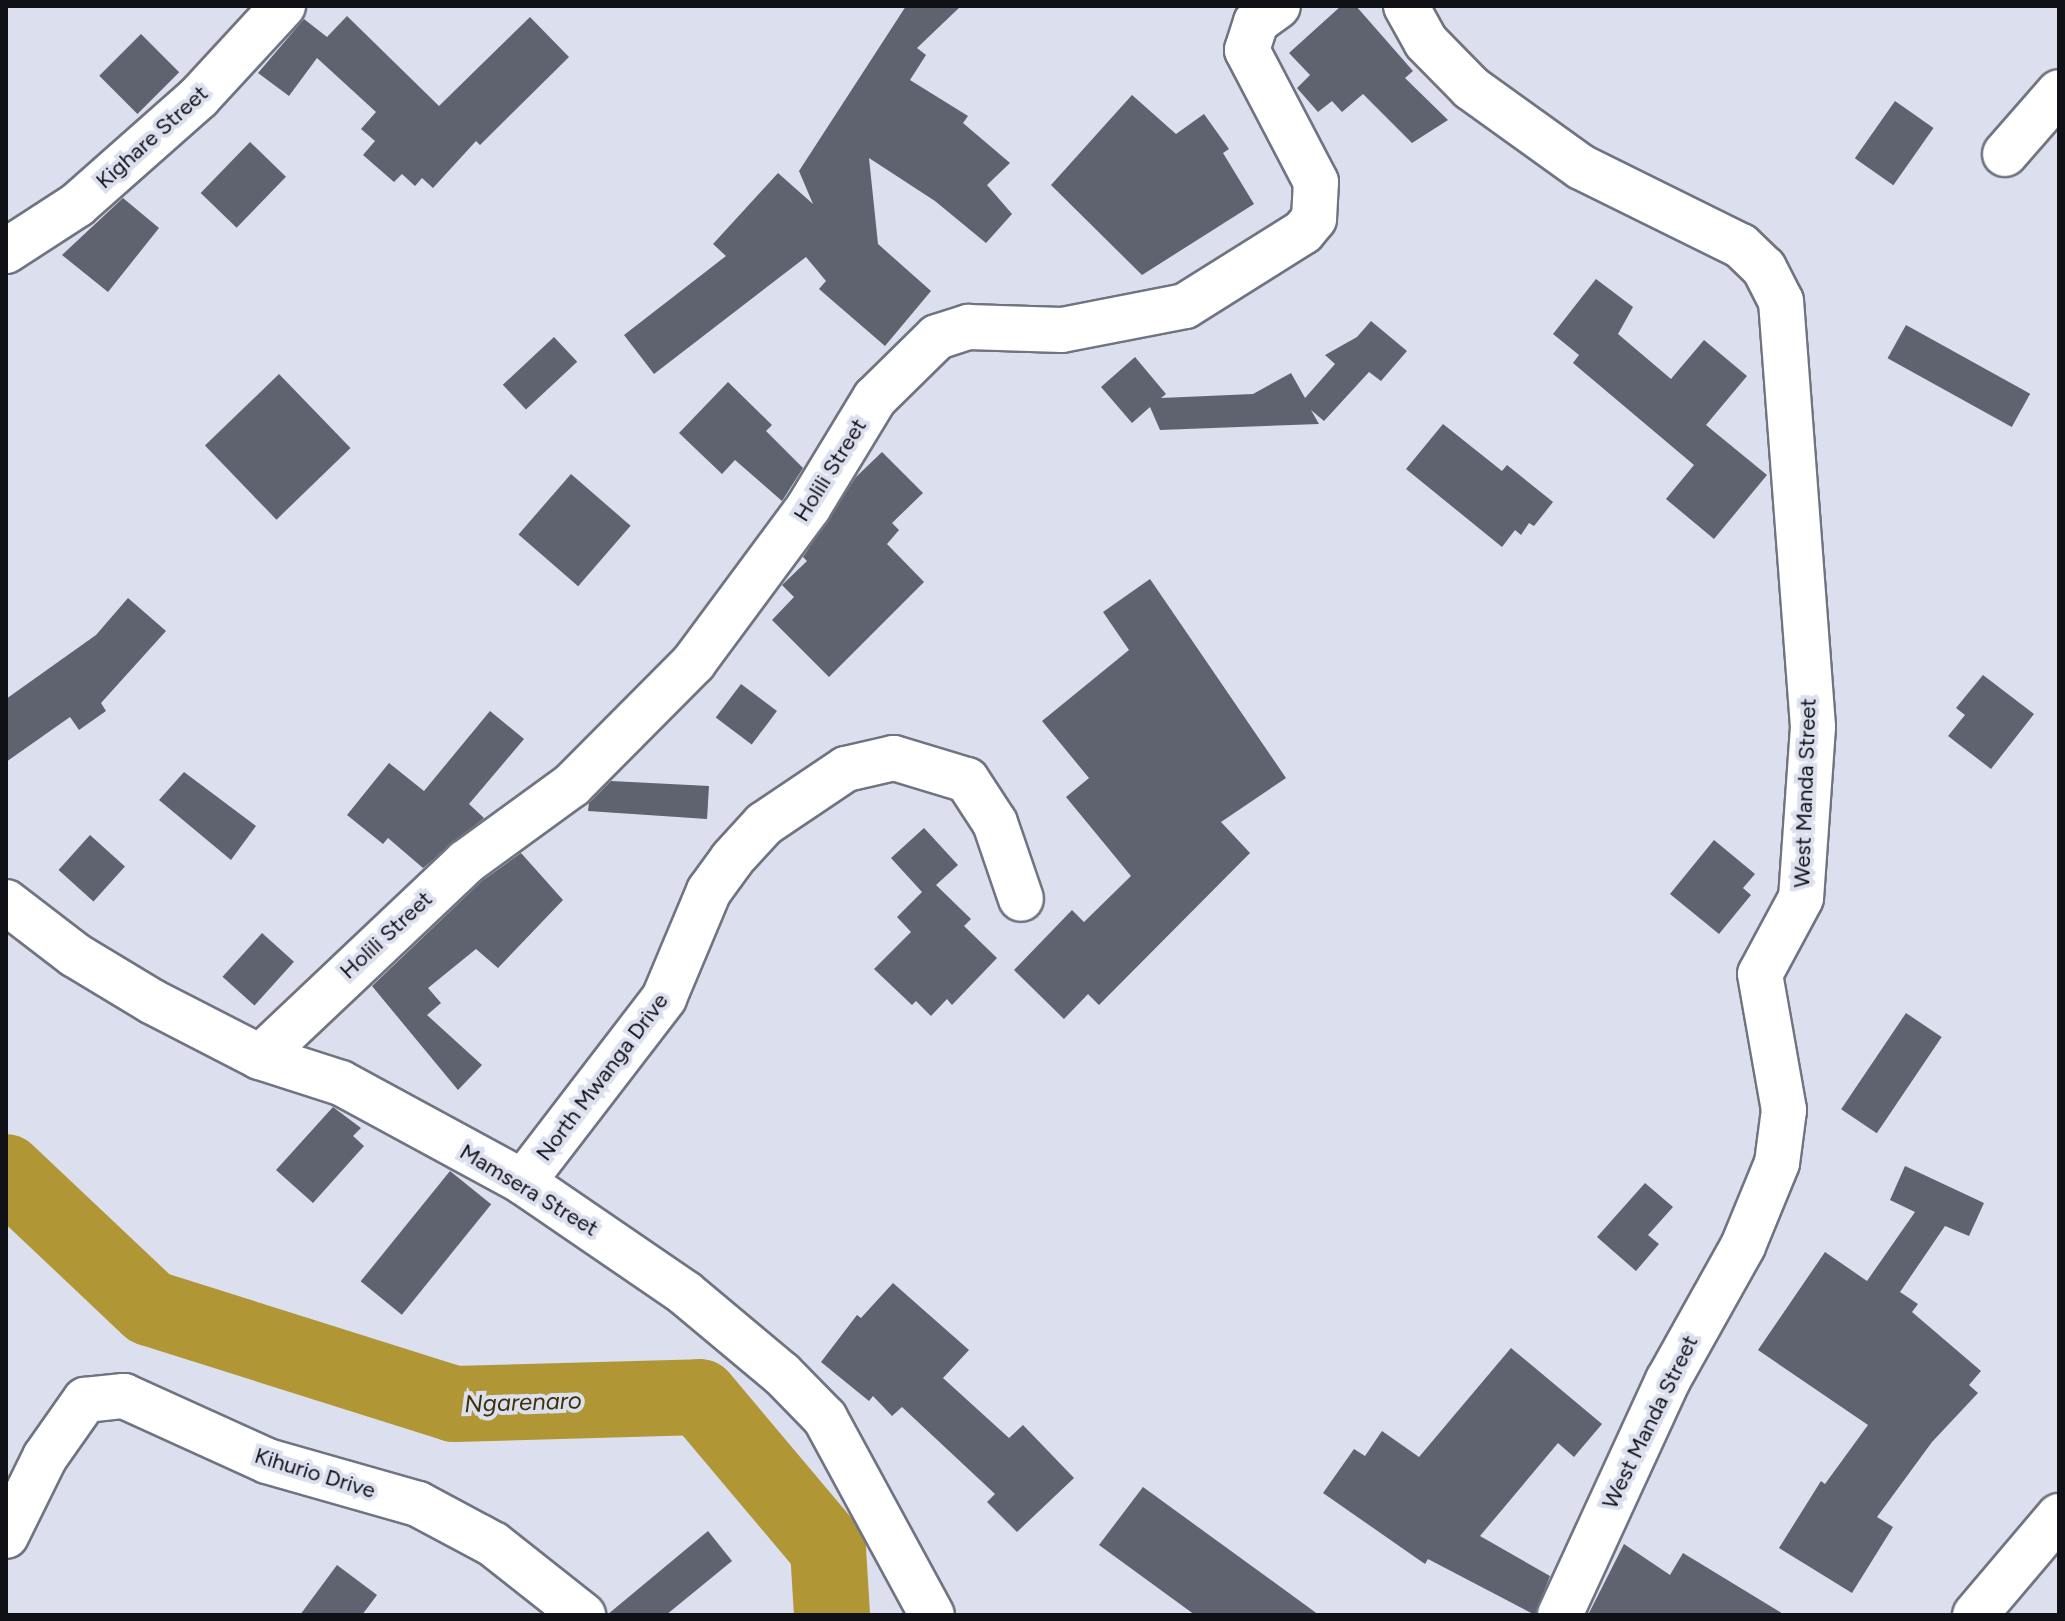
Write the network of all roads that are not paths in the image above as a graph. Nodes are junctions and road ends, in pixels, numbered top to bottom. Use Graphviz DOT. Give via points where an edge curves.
graph roads {
  1 [pos="283,6"];
  2 [pos="1278,6"];
  3 [pos="1406,6"];
  4 [pos="2059,92"];
  5 [pos="2005,154"];
  6 [pos="6,251"];
  7 [pos="1021,899"];
  8 [pos="6,902"];
  9 [pos="260,1057"];
  10 [pos="523,1182"];
  11 [pos="2059,1516"];
  12 [pos="6,1536"];
  13 [pos="583,1615"];
  14 [pos="932,1615"];
  15 [pos="1560,1615"];
  16 [pos="1975,1615"];
  1 -- 6 [label="street, Kighare Street" via="199,97 77,205"];
  2 -- 9 [label="street, Holili Street" via="1256,22 1247,50 1316,182 1314,219 1303,232 1185,306 1062,330 968,327 937,337 875,398 808,508 694,662 572,785 466,862"];
  3 -- 15 [label="street, West Manda Street" via="1426,42 1471,88 1581,167 1741,246 1764,268 1781,301 1813,727 1801,898 1760,974 1784,1110 1777,1163 1743,1246 1668,1380"];
  4 -- 5 [label="street"];
  7 -- 10 [label="street, North Mwanga Drive" via="995,823 967,780 894,758 846,769 764,824 732,859 709,891 664,998"];
  8 -- 9 [label="street, Mamsera Street" via="75,955"];
  9 -- 10 [label="street, Mamsera Street" via="341,1083"];
  10 -- 14 [label="street, Mamsera Street" via="685,1293 782,1374 825,1418"];
  11 -- 16 [label="street"];
  12 -- 13 [label="street, Kihurio Drive" via="45,1457 85,1400 124,1396 267,1461 418,1504 493,1544"];
}
